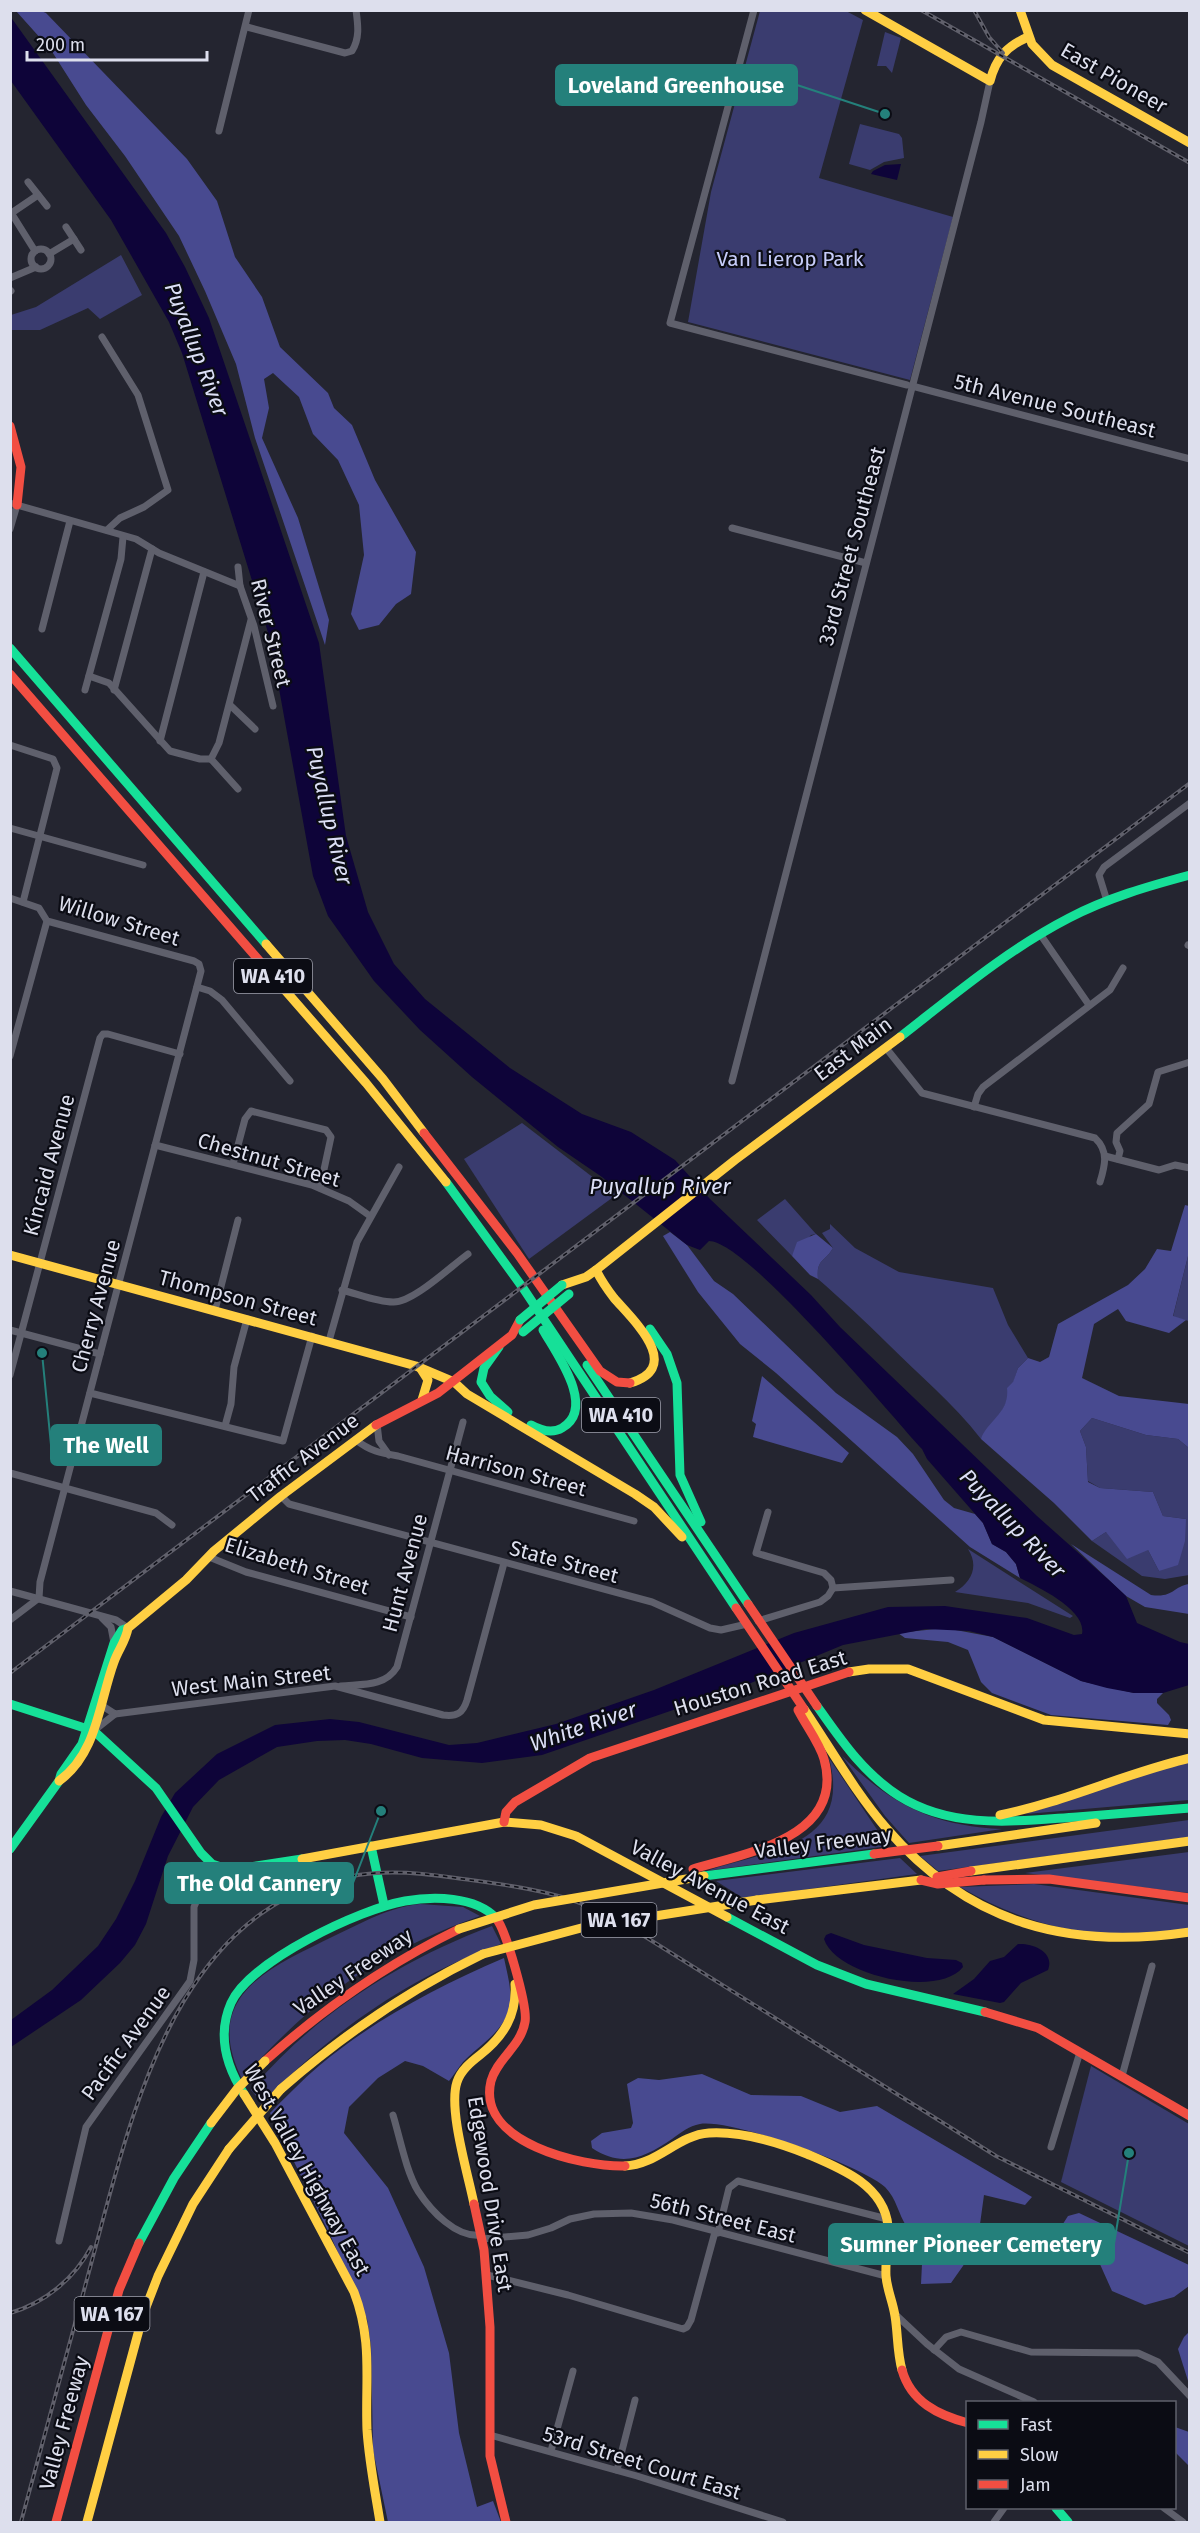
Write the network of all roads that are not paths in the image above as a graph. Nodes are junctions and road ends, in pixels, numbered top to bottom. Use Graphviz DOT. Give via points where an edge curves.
graph roads {
  1 [pos="249,10"];
  2 [pos="356,10"];
  3 [pos="754,10"];
  4 [pos="865,10"];
  5 [pos="1020,10"];
  6 [pos="247,27"];
  7 [pos="1028,37"];
  8 [pos="994,66"];
  9 [pos="973,71"];
  10 [pos="990,81"];
  11 [pos="219,130"];
  12 [pos="1190,143"];
  13 [pos="28,182"];
  14 [pos="38,195"];
  15 [pos="47,206"];
  16 [pos="11,213"];
  17 [pos="66,227"];
  18 [pos="74,239"];
  19 [pos="81,250"];
  20 [pos="35,251"];
  21 [pos="49,254"];
  22 [pos="36,267"];
  23 [pos="10,278"];
  24 [pos="102,337"];
  25 [pos="910,385"];
  26 [pos="10,426"];
  27 [pos="1190,459"];
  28 [pos="14,504"];
  29 [pos="70,521"];
  30 [pos="732,528"];
  31 [pos="10,530"];
  32 [pos="108,530"];
  33 [pos="123,537"];
  34 [pos="152,549"];
  35 [pos="866,563"];
  36 [pos="238,567"];
  37 [pos="204,572"];
  38 [pos="240,586"];
  39 [pos="251,620"];
  40 [pos="42,628"];
  41 [pos="10,648"];
  42 [pos="10,674"];
  43 [pos="89,676"];
  44 [pos="85,690"];
  45 [pos="114,690"];
  46 [pos="230,705"];
  47 [pos="273,706"];
  48 [pos="255,729"];
  49 [pos="160,741"];
  50 [pos="10,745"];
  51 [pos="212,759"];
  52 [pos="238,789"];
  53 [pos="1190,803"];
  54 [pos="10,828"];
  55 [pos="40,836"];
  56 [pos="143,865"];
  57 [pos="1190,875"];
  58 [pos="1190,882"];
  59 [pos="1149,886"];
  60 [pos="10,898"];
  61 [pos="1107,901"];
  62 [pos="22,902"];
  63 [pos="47,921"];
  64 [pos="1040,934"];
  65 [pos="1123,968"];
  66 [pos="197,987"];
  67 [pos="1089,1005"];
  68 [pos="886,1048"];
  69 [pos="180,1054"];
  70 [pos="10,1056"];
  71 [pos="1190,1062"];
  72 [pos="732,1080"];
  73 [pos="290,1081"];
  74 [pos="974,1107"];
  75 [pos="155,1145"];
  76 [pos="1105,1156"];
  77 [pos="1118,1159"];
  78 [pos="233,1164"];
  79 [pos="399,1167"];
  80 [pos="1190,1168"];
  81 [pos="1100,1182"];
  82 [pos="320,1188"];
  83 [pos="370,1216"];
  84 [pos="238,1220"];
  85 [pos="505,1238"];
  86 [pos="468,1254"];
  87 [pos="10,1255"];
  88 [pos="40,1263"];
  89 [pos="596,1270"];
  90 [pos="586,1277"];
  91 [pos="119,1284"];
  92 [pos="523,1288"];
  93 [pos="342,1290"];
  94 [pos="215,1310"];
  95 [pos="247,1319"];
  96 [pos="10,1330"];
  97 [pos="22,1333"];
  98 [pos="512,1335"];
  99 [pos="312,1336"];
  100 [pos="329,1341"];
  101 [pos="499,1347"];
  102 [pos="100,1354"];
  103 [pos="416,1366"];
  104 [pos="10,1375"];
  105 [pos="454,1382"];
  106 [pos="90,1393"];
  107 [pos="422,1401"];
  108 [pos="509,1413"];
  109 [pos="463,1422"];
  110 [pos="377,1424"];
  111 [pos="225,1426"];
  112 [pos="356,1440"];
  113 [pos="389,1455"];
  114 [pos="450,1471"];
  115 [pos="10,1473"];
  116 [pos="65,1488"];
  117 [pos="281,1496"];
  118 [pos="768,1512"];
  119 [pos="634,1521"];
  120 [pos="172,1525"];
  121 [pos="430,1543"];
  122 [pos="208,1557"];
  123 [pos="504,1563"];
  124 [pos="951,1580"];
  125 [pos="720,1586"];
  126 [pos="833,1588"];
  127 [pos="10,1591"];
  128 [pos="739,1591"];
  129 [pos="39,1598"];
  130 [pos="100,1616"];
  131 [pos="411,1617"];
  132 [pos="10,1620"];
  133 [pos="128,1628"];
  134 [pos="114,1643"];
  135 [pos="335,1686"];
  136 [pos="101,1705"];
  137 [pos="10,1706"];
  138 [pos="801,1709"];
  139 [pos="115,1714"];
  140 [pos="94,1719"];
  141 [pos="91,1729"];
  142 [pos="1190,1734"];
  143 [pos="1190,1758"];
  144 [pos="871,1773"];
  145 [pos="1190,1809"];
  146 [pos="504,1822"];
  147 [pos="1190,1841"];
  148 [pos="371,1846"];
  149 [pos="10,1849"];
  150 [pos="212,1864"];
  151 [pos="921,1880"];
  152 [pos="1190,1898"];
  153 [pos="384,1905"];
  154 [pos="534,1905"];
  155 [pos="1190,1932"];
  156 [pos="512,1963"];
  157 [pos="1152,1966"];
  158 [pos="1080,2052"];
  159 [pos="1122,2076"];
  160 [pos="393,2115"];
  161 [pos="1190,2116"];
  162 [pos="1051,2147"];
  163 [pos="887,2219"];
  164 [pos="717,2233"];
  165 [pos="482,2237"];
  166 [pos="59,2241"];
  167 [pos="487,2275"];
  168 [pos="886,2276"];
  169 [pos="895,2314"];
  170 [pos="934,2350"];
  171 [pos="573,2371"];
  172 [pos="1190,2396"];
  173 [pos="635,2400"];
  174 [pos="1030,2401"];
  175 [pos="966,2422"];
  176 [pos="490,2435"];
  177 [pos="551,2451"];
  178 [pos="616,2470"];
  179 [pos="1003,2509"];
  180 [pos="1057,2509"];
  181 [pos="1165,2509"];
  182 [pos="56,2523"];
  183 [pos="87,2523"];
  184 [pos="380,2523"];
  185 [pos="506,2523"];
  186 [pos="783,2523"];
  187 [pos="994,2523"];
  188 [pos="1068,2523"];
  189 [pos="1183,2523"];
  1 -- 6 [label="street"];
  2 -- 6 [label="street" via="358,33 349,52"];
  3 -- 25 [label="street, 5th Avenue Southeast" via="670,323"];
  4 -- 9 [label="main road"];
  5 -- 7 [label="main road"];
  6 -- 11 [label="street"];
  7 -- 8 [label="main road, 33rd Street Southeast" via="1004,49"];
  7 -- 12 [label="main road, East Pioneer" via="1058,69"];
  8 -- 9 [label="main road"];
  8 -- 10 [label="main road, 33rd Street Southeast"];
  9 -- 10 [label="main road"];
  10 -- 25 [label="street, 33rd Street Southeast"];
  13 -- 14 [label="street"];
  14 -- 15 [label="street"];
  14 -- 16 [label="street"];
  16 -- 20 [label="street"];
  17 -- 18 [label="street"];
  18 -- 19 [label="street"];
  18 -- 21 [label="street"];
  20 -- 21 [label="street"];
  20 -- 22 [label="street" via="31,260"];
  21 -- 22 [label="street" via="47,266"];
  22 -- 23 [label="street"];
  24 -- 32 [label="street" via="138,395 168,490 120,518"];
  25 -- 27 [label="street, 5th Avenue Southeast"];
  25 -- 35 [label="street, 33rd Street Southeast"];
  26 -- 28 [label="main road" via="21,467"];
  28 -- 29 [label="street"];
  28 -- 31 [label="street"];
  29 -- 32 [label="street"];
  29 -- 40 [label="street"];
  30 -- 35 [label="street"];
  32 -- 33 [label="street"];
  33 -- 34 [label="street" via="136,539"];
  33 -- 43 [label="street" via="121,559"];
  34 -- 37 [label="street"];
  34 -- 45 [label="street"];
  35 -- 72 [label="street, 33rd Street Southeast"];
  36 -- 38 [label="street, River Street"];
  37 -- 38 [label="street"];
  37 -- 49 [label="street"];
  38 -- 39 [label="street, River Street"];
  39 -- 46 [label="street"];
  39 -- 47 [label="street, River Street"];
  41 -- 85 [label="main road, WA 410" via="376,1070"];
  42 -- 92 [label="main road, WA 410" via="373,1091 455,1192"];
  43 -- 44 [label="street"];
  43 -- 45 [label="street" via="104,680"];
  45 -- 49 [label="street"];
  46 -- 48 [label="street"];
  46 -- 51 [label="street"];
  49 -- 51 [label="street" via="173,752"];
  50 -- 55 [label="street" via="56,763"];
  51 -- 52 [label="street"];
  53 -- 61 [label="street" via="1104,867 1099,875"];
  54 -- 55 [label="street"];
  55 -- 56 [label="street"];
  55 -- 62 [label="street"];
  57 -- 59 [label="main road, East Main"];
  58 -- 59 [label="main road, East Main"];
  59 -- 61 [label="main road, East Main"];
  60 -- 62 [label="street, Willow Street"];
  61 -- 64 [label="main road, East Main"];
  62 -- 63 [label="street, Willow Street" via="39,908"];
  63 -- 66 [label="street, Willow Street" via="195,961 201,971"];
  63 -- 70 [label="street"];
  64 -- 67 [label="street"];
  64 -- 68 [label="main road, East Main"];
  65 -- 67 [label="street" via="1113,987"];
  66 -- 69 [label="street, Cherry Avenue"];
  66 -- 73 [label="street" via="222,1000"];
  67 -- 74 [label="street" via="983,1087"];
  68 -- 74 [label="street" via="920,1092"];
  68 -- 89 [label="main road, East Main"];
  69 -- 75 [label="street, Cherry Avenue"];
  69 -- 88 [label="street, Kincaid Avenue" via="103,1034"];
  71 -- 77 [label="street" via="1158,1072 1149,1104 1117,1132"];
  74 -- 76 [label="street" via="1089,1136 1100,1143"];
  75 -- 78 [label="street, Chestnut Street"];
  75 -- 91 [label="street, Cherry Avenue"];
  76 -- 77 [label="street"];
  76 -- 81 [label="street"];
  77 -- 80 [label="street" via="1159,1170 1175,1165"];
  78 -- 82 [label="street, Chestnut Street"];
  78 -- 82 [label="street" via="244,1119 251,1112 326,1130 332,1137"];
  79 -- 83 [label="street"];
  82 -- 83 [label="street, Chestnut Street"];
  83 -- 93 [label="street"];
  84 -- 94 [label="street"];
  85 -- 89 [label="main road" via="600,1371 619,1383 636,1381 646,1376 651,1367 653,1349 602,1284"];
  85 -- 128 [label="main road, WA 410"];
  86 -- 93 [label="street" via="402,1300 391,1302"];
  87 -- 88 [label="main road, Thompson Street"];
  88 -- 91 [label="main road, Thompson Street"];
  88 -- 97 [label="street, Kincaid Avenue"];
  89 -- 90 [label="main road, Traffic Avenue"];
  89 -- 128 [label="main road" via="608,1279 667,1354 677,1383 680,1475"];
  90 -- 98 [label="main road, Traffic Avenue, bridge" via="523,1332"];
  90 -- 98 [label="main road, Traffic Avenue, bridge" via="562,1285 520,1320"];
  91 -- 94 [label="main road, Thompson Street"];
  91 -- 102 [label="street, Cherry Avenue"];
  92 -- 108 [label="main road" via="571,1382 577,1405 567,1425 552,1431 536,1429"];
  92 -- 125 [label="main road, WA 410"];
  93 -- 100 [label="street"];
  94 -- 95 [label="main road, Thompson Street"];
  95 -- 99 [label="main road, Thompson Street"];
  95 -- 111 [label="street" via="234,1367"];
  96 -- 97 [label="street"];
  97 -- 102 [label="street"];
  97 -- 104 [label="street, Kincaid Avenue"];
  98 -- 101 [label="main road, Traffic Avenue"];
  99 -- 100 [label="main road, Thompson Street"];
  99 -- 111 [label="street" via="283,1441"];
  100 -- 103 [label="main road, Thompson Street"];
  101 -- 105 [label="main road, Traffic Avenue"];
  101 -- 108 [label="main road" via="480,1380 486,1393"];
  102 -- 106 [label="street, Cherry Avenue"];
  103 -- 105 [label="main road, Thompson Street"];
  103 -- 107 [label="main road" via="430,1380"];
  105 -- 107 [label="main road, Traffic Avenue"];
  105 -- 108 [label="main road"];
  105 -- 125 [label="main road" via="467,1394 654,1507"];
  106 -- 111 [label="street"];
  106 -- 116 [label="street, Cherry Avenue"];
  107 -- 110 [label="main road, Traffic Avenue"];
  109 -- 114 [label="street, Hunt Avenue"];
  110 -- 112 [label="main road, Traffic Avenue"];
  110 -- 113 [label="street" via="379,1442"];
  112 -- 113 [label="street, Harrison Street" via="371,1451"];
  112 -- 117 [label="main road, Traffic Avenue"];
  113 -- 114 [label="street, Harrison Street"];
  114 -- 119 [label="street, Harrison Street"];
  114 -- 121 [label="street, Hunt Avenue"];
  115 -- 116 [label="street"];
  116 -- 120 [label="street" via="156,1513"];
  116 -- 129 [label="street, Cherry Avenue"];
  117 -- 121 [label="street, State Street" via="289,1504"];
  117 -- 122 [label="main road, Traffic Avenue"];
  118 -- 126 [label="street" via="756,1554 818,1570 830,1578"];
  121 -- 123 [label="street, State Street"];
  121 -- 131 [label="street, Hunt Avenue"];
  122 -- 131 [label="street, Elizabeth Street" via="246,1572"];
  122 -- 133 [label="main road, Traffic Avenue"];
  123 -- 126 [label="street, State Street" via="652,1602 721,1630 820,1602"];
  123 -- 135 [label="street, West Main Street" via="469,1696 460,1713 443,1715"];
  124 -- 126 [label="street"];
  125 -- 138 [label="main road, WA 410, bridge"];
  127 -- 129 [label="street"];
  128 -- 144 [label="main road, WA 410, bridge" via="850,1752"];
  129 -- 130 [label="street"];
  129 -- 132 [label="street"];
  130 -- 133 [label="street"];
  130 -- 134 [label="street" via="111,1627"];
  131 -- 135 [label="street, Hunt Avenue" via="397,1667 390,1677 370,1684"];
  133 -- 134 [label="main road, Traffic Avenue" via="122,1630"];
  133 -- 136 [label="main road, Traffic Avenue"];
  134 -- 140 [label="main road, Traffic Avenue"];
  135 -- 139 [label="street, West Main Street"];
  136 -- 139 [label="street"];
  136 -- 140 [label="main road, Traffic Avenue"];
  137 -- 141 [label="main road"];
  138 -- 154 [label="main road, bridge" via="827,1773 826,1795 815,1819 802,1831 693,1869 603,1885"];
  138 -- 155 [label="main road" via="887,1830 930,1874 973,1902 1018,1922 1080,1937 1140,1940"];
  139 -- 141 [label="street"];
  140 -- 141 [label="main road"];
  141 -- 149 [label="main road"];
  141 -- 150 [label="main road" via="156,1788"];
  142 -- 146 [label="main road, Houston Road East" via="1044,1720 929,1675 908,1669 868,1669 835,1676 590,1758 515,1802 506,1812"];
  143 -- 144 [label="main road" via="1025,1810 987,1815 928,1804"];
  144 -- 145 [label="main road" via="910,1803 966,1820 1004,1822"];
  145 -- 154 [label="main road, Valley Freeway / WA 167, bridge" via="704,1876"];
  146 -- 148 [label="main road, Valley Avenue East"];
  146 -- 158 [label="main road, Valley Avenue East" via="536,1822 576,1836 846,1977 1023,2023"];
  147 -- 151 [label="main road, WA 167, bridge"];
  148 -- 150 [label="main road, Valley Avenue East" via="238,1870"];
  148 -- 153 [label="main road"];
  150 -- 166 [label="street, Pacific Avenue" via="194,1907 190,1981 86,2127"];
  151 -- 152 [label="main road, bridge" via="938,1884 1050,1879"];
  151 -- 183 [label="main road, WA 167, bridge" via="757,1900 545,1935 483,1954 428,1980 356,2025 281,2089 229,2150 175,2237 143,2315"];
  153 -- 156 [label="main road, West Valley Highway East" via="403,1900 446,1899 481,1907 497,1918"];
  153 -- 184 [label="main road, West Valley Highway East" via="290,1949 252,1974 241,1984 229,2006 224,2032 229,2069 274,2142 360,2305 370,2361 369,2456"];
  154 -- 182 [label="main road, Valley Freeway / WA 167, bridge" via="459,1929 389,1964 300,2029 237,2089 174,2178 145,2230 119,2290"];
  156 -- 163 [label="main road" via="523,1997 525,2021 517,2043 495,2069 490,2096 500,2120 516,2137 616,2168 644,2163 696,2135 746,2135 800,2151 863,2183 877,2197"];
  156 -- 165 [label="main road, Edgewood Drive East" via="516,1996 513,2017 493,2044 461,2073 454,2099"];
  157 -- 159 [label="street"];
  158 -- 159 [label="main road, Valley Avenue East"];
  158 -- 162 [label="street"];
  159 -- 161 [label="main road, Valley Avenue East"];
  160 -- 165 [label="street, 56th Street East" via="419,2192 452,2226"];
  163 -- 164 [label="street" via="741,2181 734,2183 727,2194"];
  163 -- 168 [label="main road"];
  164 -- 165 [label="street, 56th Street East" via="657,2217 619,2213 570,2219 528,2235"];
  164 -- 167 [label="street" via="695,2309 685,2328"];
  164 -- 168 [label="street, 56th Street East"];
  165 -- 167 [label="main road, Edgewood Drive East"];
  167 -- 176 [label="main road, Edgewood Drive East"];
  168 -- 169 [label="main road"];
  169 -- 170 [label="street"];
  169 -- 175 [label="main road" via="899,2361 913,2393 934,2413"];
  170 -- 172 [label="street" via="946,2337 961,2332 1031,2352 1138,2353 1158,2362"];
  170 -- 174 [label="street" via="959,2369"];
  171 -- 177 [label="street"];
  173 -- 178 [label="street"];
  176 -- 177 [label="street, 53rd Street Court East"];
  176 -- 185 [label="main road, Edgewood Drive East" via="494,2475"];
  177 -- 178 [label="street, 53rd Street Court East"];
  178 -- 186 [label="street, 53rd Street Court East"];
  179 -- 187 [label="street"];
  180 -- 188 [label="main road"];
  181 -- 189 [label="street"];
}
